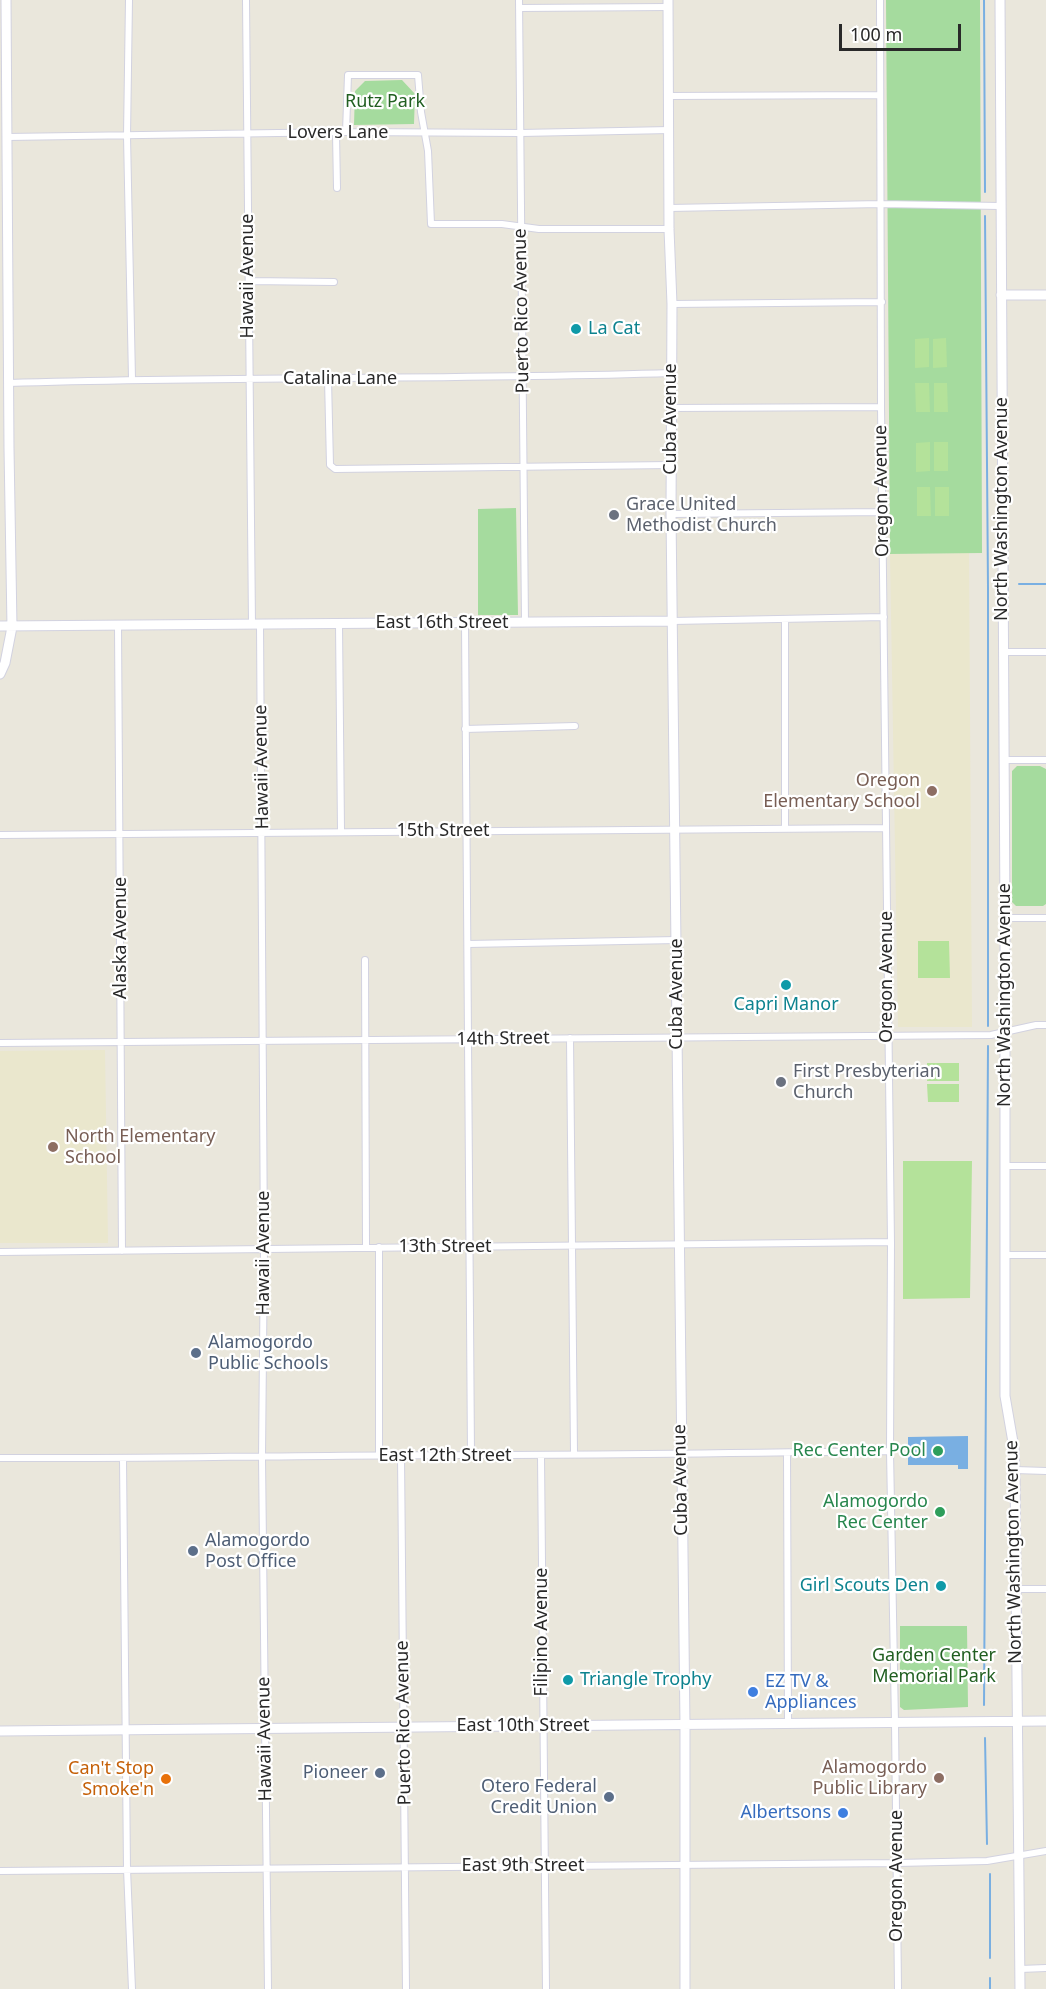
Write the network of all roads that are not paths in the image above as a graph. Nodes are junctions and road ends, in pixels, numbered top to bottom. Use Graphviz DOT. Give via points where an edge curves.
graph roads {
  1 [pos="129,0"];
  2 [pos="246,0"];
  3 [pos="519,0"];
  4 [pos="880,0"];
  5 [pos="1000,0"];
  6 [pos="668,4"];
  7 [pos="4,7"];
  8 [pos="519,8"];
  9 [pos="880,95"];
  10 [pos="669,96"];
  11 [pos="670,130"];
  12 [pos="346,132"];
  13 [pos="336,133"];
  14 [pos="425,133"];
  15 [pos="521,133"];
  16 [pos="247,134"];
  17 [pos="127,136"];
  18 [pos="7,137"];
  19 [pos="337,188"];
  20 [pos="882,204"];
  21 [pos="1000,206"];
  22 [pos="669,208"];
  23 [pos="520,226"];
  24 [pos="669,229"];
  25 [pos="249,281"];
  26 [pos="334,282"];
  27 [pos="1001,295"];
  28 [pos="1046,295"];
  29 [pos="882,302"];
  30 [pos="672,304"];
  31 [pos="4,313"];
  32 [pos="671,374"];
  33 [pos="249,378"];
  34 [pos="522,378"];
  35 [pos="132,379"];
  36 [pos="328,379"];
  37 [pos="9,383"];
  38 [pos="881,406"];
  39 [pos="671,408"];
  40 [pos="4,448"];
  41 [pos="671,465"];
  42 [pos="525,467"];
  43 [pos="883,512"];
  44 [pos="671,514"];
  45 [pos="884,617"];
  46 [pos="785,620"];
  47 [pos="672,621"];
  48 [pos="525,622"];
  49 [pos="465,623"];
  50 [pos="256,624"];
  51 [pos="339,624"];
  52 [pos="118,625"];
  53 [pos="0,627"];
  54 [pos="12,627"];
  55 [pos="1003,652"];
  56 [pos="1046,652"];
  57 [pos="0,674"];
  58 [pos="575,726"];
  59 [pos="465,729"];
  60 [pos="1004,760"];
  61 [pos="1046,760"];
  62 [pos="785,828"];
  63 [pos="886,828"];
  64 [pos="676,830"];
  65 [pos="341,831"];
  66 [pos="466,832"];
  67 [pos="263,833"];
  68 [pos="120,834"];
  69 [pos="0,835"];
  70 [pos="1005,918"];
  71 [pos="1046,918"];
  72 [pos="677,940"];
  73 [pos="468,944"];
  74 [pos="366,960"];
  75 [pos="1046,1025"];
  76 [pos="1005,1032"];
  77 [pos="888,1036"];
  78 [pos="570,1038"];
  79 [pos="677,1038"];
  80 [pos="468,1039"];
  81 [pos="264,1040"];
  82 [pos="364,1040"];
  83 [pos="122,1042"];
  84 [pos="0,1043"];
  85 [pos="1004,1166"];
  86 [pos="1046,1166"];
  87 [pos="891,1242"];
  88 [pos="680,1245"];
  89 [pos="572,1246"];
  90 [pos="379,1247"];
  91 [pos="264,1248"];
  92 [pos="366,1248"];
  93 [pos="470,1248"];
  94 [pos="122,1251"];
  95 [pos="0,1252"];
  96 [pos="1005,1255"];
  97 [pos="1046,1255"];
  98 [pos="890,1451"];
  99 [pos="680,1453"];
  100 [pos="787,1453"];
  101 [pos="574,1454"];
  102 [pos="471,1455"];
  103 [pos="380,1456"];
  104 [pos="401,1456"];
  105 [pos="541,1456"];
  106 [pos="262,1457"];
  107 [pos="0,1458"];
  108 [pos="123,1459"];
  109 [pos="1015,1470"];
  110 [pos="1046,1471"];
  111 [pos="1016,1589"];
  112 [pos="1046,1589"];
  113 [pos="1046,1721"];
  114 [pos="1018,1722"];
  115 [pos="895,1723"];
  116 [pos="788,1724"];
  117 [pos="685,1725"];
  118 [pos="543,1726"];
  119 [pos="404,1727"];
  120 [pos="265,1729"];
  121 [pos="126,1730"];
  122 [pos="0,1731"];
  123 [pos="1046,1851"];
  124 [pos="1018,1857"];
  125 [pos="897,1863"];
  126 [pos="684,1865"];
  127 [pos="544,1866"];
  128 [pos="405,1867"];
  129 [pos="127,1869"];
  130 [pos="268,1869"];
  131 [pos="0,1870"];
  132 [pos="1046,1968"];
  133 [pos="1020,1969"];
  134 [pos="132,1989"];
  135 [pos="268,1989"];
  136 [pos="406,1989"];
  137 [pos="546,1989"];
  138 [pos="685,1989"];
  139 [pos="898,1989"];
  140 [pos="1020,1989"];
  1 -- 17 [label="street"];
  2 -- 16 [label="street, Hawaii Avenue"];
  3 -- 8 [label="street, Puerto Rico Avenue"];
  4 -- 9 [label="street, Oregon Avenue"];
  5 -- 21 [label="main road, North Washington Avenue"];
  6 -- 8 [label="street"];
  6 -- 10 [label="main road, Cuba Avenue"];
  7 -- 18 [label="main road"];
  8 -- 15 [label="street, Puerto Rico Avenue"];
  9 -- 10 [label="street"];
  9 -- 20 [label="street, Oregon Avenue"];
  10 -- 11 [label="main road, Cuba Avenue"];
  11 -- 15 [label="street, Lovers Lane"];
  11 -- 22 [label="main road, Cuba Avenue"];
  12 -- 13 [label="street, Lovers Lane"];
  12 -- 14 [label="street, Lovers Lane"];
  12 -- 14 [label="street" via="348,75 418,75"];
  13 -- 16 [label="street, Lovers Lane"];
  13 -- 19 [label="street"];
  14 -- 15 [label="street, Lovers Lane"];
  14 -- 23 [label="street" via="431,224"];
  15 -- 23 [label="street, Puerto Rico Avenue"];
  16 -- 17 [label="street, Lovers Lane"];
  16 -- 25 [label="street, Hawaii Avenue"];
  17 -- 18 [label="street, Lovers Lane"];
  17 -- 35 [label="street"];
  18 -- 31 [label="main road"];
  20 -- 21 [label="street"];
  20 -- 22 [label="street"];
  20 -- 29 [label="street, Oregon Avenue"];
  21 -- 27 [label="main road, North Washington Avenue"];
  22 -- 24 [label="main road, Cuba Avenue"];
  23 -- 24 [label="street"];
  23 -- 34 [label="street, Puerto Rico Avenue"];
  24 -- 30 [label="main road, Cuba Avenue"];
  25 -- 26 [label="street"];
  25 -- 33 [label="street, Hawaii Avenue"];
  27 -- 28 [label="main road"];
  27 -- 55 [label="main road, North Washington Avenue"];
  29 -- 30 [label="street"];
  29 -- 38 [label="street, Oregon Avenue"];
  30 -- 32 [label="main road, Cuba Avenue"];
  31 -- 37 [label="main road"];
  32 -- 34 [label="street, Catalina Lane"];
  32 -- 39 [label="main road, Cuba Avenue"];
  33 -- 35 [label="street, Catalina Lane"];
  33 -- 36 [label="street, Catalina Lane"];
  33 -- 50 [label="street, Hawaii Avenue"];
  34 -- 36 [label="street, Catalina Lane"];
  34 -- 42 [label="street, Puerto Rico Avenue"];
  35 -- 37 [label="street, Catalina Lane"];
  36 -- 42 [label="street" via="330,465 335,469"];
  37 -- 40 [label="main road"];
  38 -- 39 [label="street"];
  38 -- 43 [label="street, Oregon Avenue"];
  39 -- 41 [label="main road, Cuba Avenue"];
  40 -- 54 [label="main road"];
  41 -- 42 [label="street"];
  41 -- 44 [label="main road, Cuba Avenue"];
  42 -- 48 [label="street, Puerto Rico Avenue"];
  43 -- 44 [label="street"];
  43 -- 45 [label="street, Oregon Avenue"];
  44 -- 47 [label="main road, Cuba Avenue"];
  45 -- 46 [label="street, East 16th Street"];
  45 -- 63 [label="street, Oregon Avenue"];
  46 -- 47 [label="street, East 16th Street"];
  46 -- 62 [label="street"];
  47 -- 48 [label="main road, East 16th Street"];
  47 -- 64 [label="main road, Cuba Avenue"];
  48 -- 49 [label="main road, East 16th Street"];
  49 -- 51 [label="main road, East 16th Street"];
  49 -- 59 [label="street"];
  50 -- 51 [label="main road, East 16th Street"];
  50 -- 52 [label="main road, East 16th Street"];
  50 -- 67 [label="street, Hawaii Avenue"];
  51 -- 65 [label="street"];
  52 -- 54 [label="main road, East 16th Street"];
  52 -- 68 [label="street, Alaska Avenue"];
  53 -- 54 [label="main road, East 16th Street"];
  54 -- 57 [label="main road"];
  55 -- 56 [label="street"];
  55 -- 60 [label="main road, North Washington Avenue"];
  58 -- 59 [label="street"];
  59 -- 66 [label="street"];
  60 -- 61 [label="street"];
  60 -- 70 [label="main road, North Washington Avenue"];
  62 -- 63 [label="street, 15th Street"];
  62 -- 64 [label="street, 15th Street"];
  63 -- 77 [label="street, Oregon Avenue"];
  64 -- 66 [label="street, 15th Street"];
  64 -- 72 [label="main road, Cuba Avenue"];
  65 -- 66 [label="street, 15th Street"];
  65 -- 67 [label="street, 15th Street"];
  66 -- 73 [label="street"];
  67 -- 68 [label="street, 15th Street"];
  67 -- 81 [label="street, Hawaii Avenue"];
  68 -- 69 [label="street, 15th Street"];
  68 -- 83 [label="street, Alaska Avenue"];
  70 -- 71 [label="street"];
  70 -- 76 [label="main road, North Washington Avenue"];
  72 -- 73 [label="street"];
  72 -- 79 [label="main road, Cuba Avenue"];
  73 -- 80 [label="street"];
  74 -- 82 [label="street"];
  75 -- 76 [label="street, 14th Street"];
  76 -- 77 [label="street, 14th Street"];
  76 -- 85 [label="main road, North Washington Avenue"];
  77 -- 79 [label="street, 14th Street"];
  77 -- 87 [label="street, Oregon Avenue"];
  78 -- 79 [label="street, 14th Street"];
  78 -- 80 [label="street, 14th Street"];
  78 -- 89 [label="street"];
  79 -- 88 [label="main road, Cuba Avenue"];
  80 -- 82 [label="street, 14th Street"];
  80 -- 93 [label="street"];
  81 -- 82 [label="street, 14th Street"];
  81 -- 83 [label="street, 14th Street"];
  81 -- 91 [label="street, Hawaii Avenue"];
  82 -- 92 [label="street"];
  83 -- 84 [label="street, 14th Street"];
  83 -- 94 [label="street, Alaska Avenue"];
  85 -- 86 [label="street"];
  85 -- 96 [label="main road, North Washington Avenue"];
  87 -- 88 [label="street, 13th Street"];
  87 -- 98 [label="street, Oregon Avenue"];
  88 -- 89 [label="street, 13th Street"];
  88 -- 99 [label="main road, Cuba Avenue"];
  89 -- 93 [label="street, 13th Street"];
  89 -- 101 [label="street"];
  90 -- 92 [label="street, 13th Street"];
  90 -- 93 [label="street, 13th Street"];
  90 -- 103 [label="street"];
  91 -- 92 [label="street, 13th Street"];
  91 -- 94 [label="street, 13th Street"];
  91 -- 106 [label="street, Hawaii Avenue"];
  93 -- 102 [label="street"];
  94 -- 95 [label="street, 13th Street"];
  96 -- 97 [label="street"];
  96 -- 109 [label="main road, North Washington Avenue" via="1005,1395"];
  98 -- 100 [label="street, East 12th Street"];
  98 -- 115 [label="street, Oregon Avenue"];
  99 -- 100 [label="street, East 12th Street"];
  99 -- 101 [label="street, East 12th Street"];
  99 -- 117 [label="main road, Cuba Avenue"];
  100 -- 116 [label="street"];
  101 -- 105 [label="street, East 12th Street"];
  102 -- 104 [label="street, East 12th Street"];
  102 -- 105 [label="street, East 12th Street"];
  103 -- 104 [label="street, East 12th Street"];
  103 -- 106 [label="street, East 12th Street"];
  104 -- 119 [label="street, Puerto Rico Avenue"];
  105 -- 118 [label="street, Filipino Avenue"];
  106 -- 108 [label="street, East 12th Street"];
  106 -- 120 [label="street, Hawaii Avenue"];
  107 -- 108 [label="street, East 12th Street"];
  108 -- 121 [label="street"];
  109 -- 110 [label="street"];
  109 -- 111 [label="main road, North Washington Avenue"];
  111 -- 112 [label="street"];
  111 -- 114 [label="main road, North Washington Avenue"];
  113 -- 114 [label="main road, East 10th Street"];
  114 -- 115 [label="main road, East 10th Street"];
  114 -- 124 [label="main road, North Washington Avenue"];
  115 -- 116 [label="main road, East 10th Street"];
  115 -- 125 [label="street, Oregon Avenue"];
  116 -- 117 [label="main road, East 10th Street"];
  117 -- 118 [label="main road, East 10th Street"];
  117 -- 126 [label="main road, Cuba Avenue"];
  118 -- 119 [label="main road, East 10th Street"];
  118 -- 127 [label="street, Filipino Avenue"];
  119 -- 120 [label="main road, East 10th Street"];
  119 -- 128 [label="street, Puerto Rico Avenue"];
  120 -- 121 [label="main road, East 10th Street"];
  120 -- 130 [label="street, Hawaii Avenue"];
  121 -- 122 [label="main road, East 10th Street"];
  121 -- 129 [label="street"];
  123 -- 124 [label="street, East 9th Street"];
  124 -- 125 [label="street, East 9th Street"];
  124 -- 133 [label="main road, North Washington Avenue"];
  125 -- 126 [label="street, East 9th Street"];
  125 -- 139 [label="street, Oregon Avenue"];
  126 -- 127 [label="street, East 9th Street"];
  126 -- 138 [label="main road, Cuba Avenue"];
  127 -- 128 [label="street, East 9th Street"];
  127 -- 137 [label="street, Filipino Avenue"];
  128 -- 130 [label="street, East 9th Street"];
  128 -- 136 [label="street, Puerto Rico Avenue"];
  129 -- 130 [label="street, East 9th Street"];
  129 -- 131 [label="street, East 9th Street"];
  129 -- 134 [label="street"];
  130 -- 135 [label="street, Hawaii Avenue"];
  132 -- 133 [label="street"];
  133 -- 140 [label="main road, North Washington Avenue"];
}
